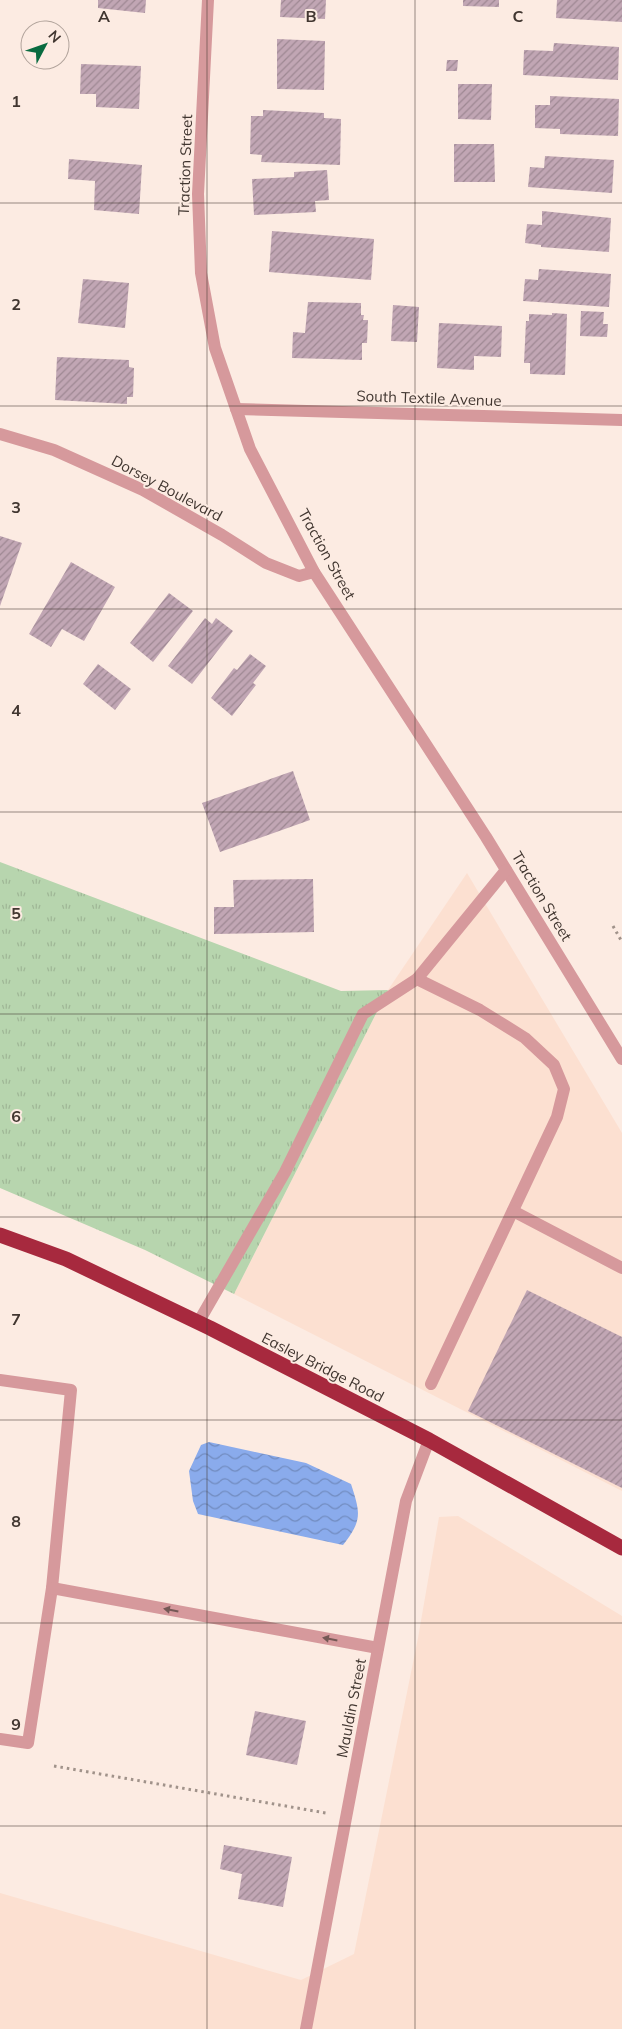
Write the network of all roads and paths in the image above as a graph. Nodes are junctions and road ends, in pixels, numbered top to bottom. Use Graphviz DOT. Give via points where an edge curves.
graph roads {
  1 [pos="208,0"];
  2 [pos="236,409"];
  3 [pos="622,420"];
  4 [pos="0,434"];
  5 [pos="314,572"];
  6 [pos="506,870"];
  7 [pos="613,926"];
  8 [pos="622,942"];
  9 [pos="418,979"];
  10 [pos="622,1059"];
  11 [pos="514,1211"];
  12 [pos="0,1236"];
  13 [pos="622,1268"];
  14 [pos="198,1323"];
  15 [pos="0,1380"];
  16 [pos="431,1384"];
  17 [pos="428,1440"];
  18 [pos="622,1548"];
  19 [pos="52,1588"];
  20 [pos="378,1648"];
  21 [pos="0,1739"];
  22 [pos="54,1766"];
  23 [pos="326,1813"];
  24 [pos="306,2029"];
  1 -- 2 [label="street, Traction Street" via="198,194 201,273 215,348"];
  2 -- 3 [label="street, South Textile Avenue"];
  2 -- 5 [label="street, Traction Street" via="250,449"];
  4 -- 5 [label="street, Dorsey Boulevard" via="54,450 143,490 266,563 299,576"];
  5 -- 6 [label="street, Traction Street"];
  6 -- 9 [label="street"];
  6 -- 10 [label="street, Traction Street"];
  7 -- 8 [label="path"];
  9 -- 11 [label="street" via="480,1010 525,1038 554,1065 564,1089 557,1117"];
  9 -- 14 [label="street" via="363,1014 285,1172"];
  11 -- 13 [label="street"];
  11 -- 16 [label="street"];
  12 -- 14 [label="highway, Easley Bridge Road" via="66,1259"];
  14 -- 17 [label="highway, Easley Bridge Road"];
  15 -- 19 [label="street" via="71,1390"];
  17 -- 18 [label="highway, Easley Bridge Road"];
  17 -- 20 [label="street, Mauldin Street" via="406,1501"];
  20 -- 19 [label="street, one-way"];
  19 -- 21 [label="street" via="28,1743"];
  20 -- 24 [label="street, Mauldin Street"];
  22 -- 23 [label="path"];
}
